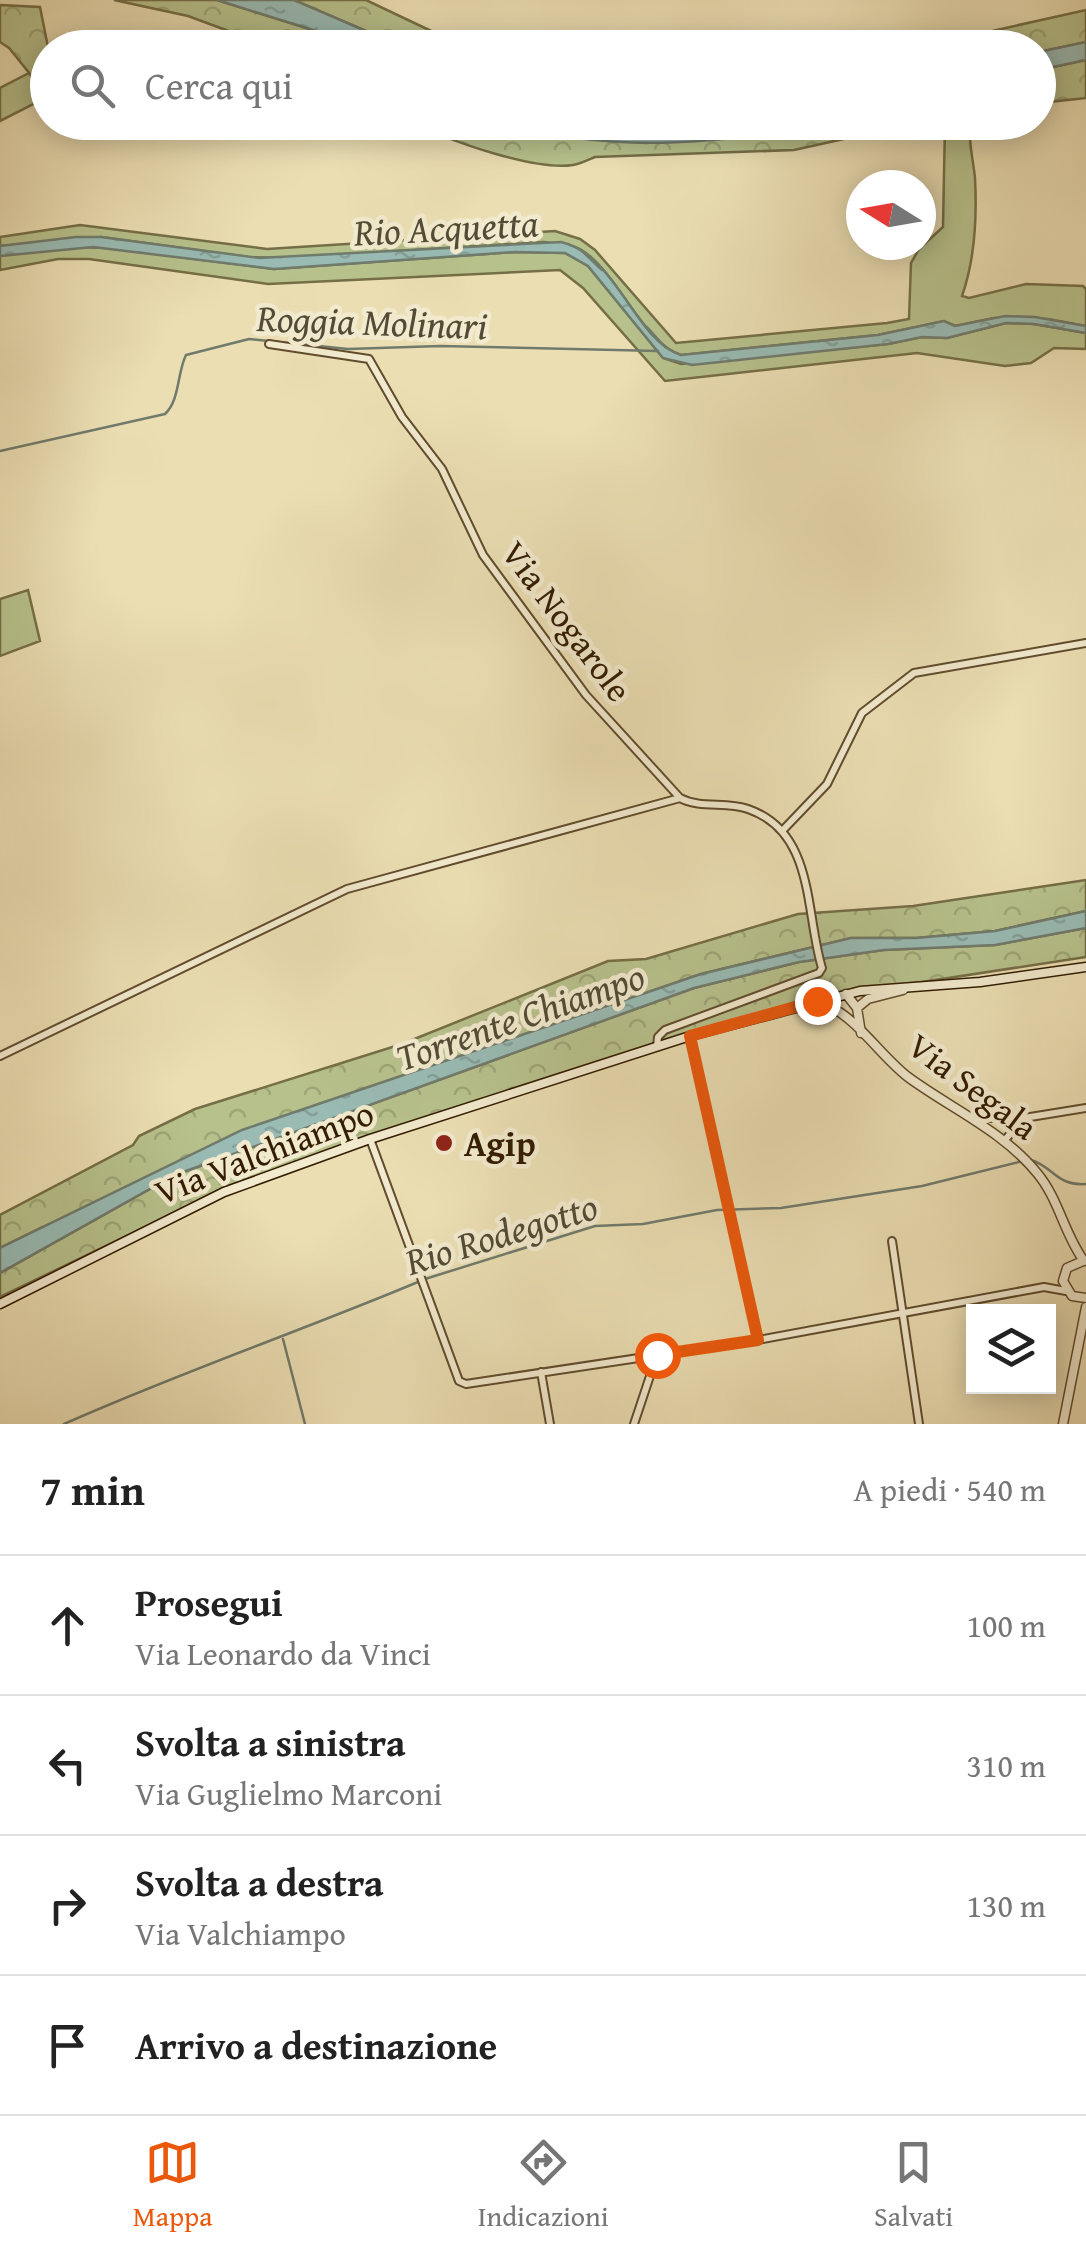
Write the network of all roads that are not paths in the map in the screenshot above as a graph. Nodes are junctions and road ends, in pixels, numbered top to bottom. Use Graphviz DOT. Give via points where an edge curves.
graph roads {
  1 [pos="269,344"];
  2 [pos="1086,643"];
  3 [pos="680,798"];
  4 [pos="783,830"];
  5 [pos="1086,967"];
  6 [pos="914,987"];
  7 [pos="846,994"];
  8 [pos="857,1008"];
  9 [pos="779,1012"];
  10 [pos="844,1017"];
  11 [pos="860,1033"];
  12 [pos="690,1036"];
  13 [pos="657,1048"];
  14 [pos="0,1056"];
  15 [pos="1086,1108"];
  16 [pos="970,1118"];
  17 [pos="1024,1118"];
  18 [pos="370,1138"];
  19 [pos="1004,1141"];
  20 [pos="892,1241"];
  21 [pos="1070,1243"];
  22 [pos="1085,1261"];
  23 [pos="1065,1272"];
  24 [pos="1044,1288"];
  25 [pos="1066,1291"];
  26 [pos="1076,1298"];
  27 [pos="1086,1298"];
  28 [pos="0,1304"];
  29 [pos="1086,1307"];
  30 [pos="901,1311"];
  31 [pos="1082,1318"];
  32 [pos="758,1340"];
  33 [pos="657,1355"];
  34 [pos="541,1372"];
  35 [pos="550,1424"];
  36 [pos="634,1424"];
  37 [pos="919,1424"];
  38 [pos="1064,1424"];
  1 -- 3 [label="street, Via Nogarole" via="369,360 442,469 483,555 586,695"];
  2 -- 4 [label="street" via="914,673 862,713 827,784"];
  3 -- 4 [label="street" via="734,804"];
  3 -- 14 [label="street" via="347,888"];
  4 -- 13 [label="street" via="802,868 822,968 665,1030"];
  5 -- 6 [label="main road, Via Valchiampo"];
  6 -- 7 [label="main road, Via Valchiampo"];
  6 -- 8 [label="main road"];
  7 -- 8 [label="main road"];
  7 -- 9 [label="main road, Via Valchiampo"];
  7 -- 10 [label="main road"];
  8 -- 11 [label="main road"];
  9 -- 10 [label="main road" via="826,1006"];
  9 -- 12 [label="main road, Via Valchiampo"];
  10 -- 11 [label="main road, Via Segala"];
  11 -- 16 [label="main road, Via Segala" via="905,1075"];
  12 -- 13 [label="main road, Via Valchiampo"];
  12 -- 32 [label="street"];
  13 -- 18 [label="main road, Via Valchiampo"];
  15 -- 17 [label="street"];
  16 -- 17 [label="street"];
  16 -- 19 [label="main road, Via Segala"];
  17 -- 19 [label="street"];
  18 -- 28 [label="main road, Via Valchiampo" via="203,1200"];
  18 -- 34 [label="street" via="459,1382"];
  19 -- 21 [label="main road, Via Segala" via="1042,1178"];
  20 -- 30 [label="street"];
  21 -- 22 [label="main road, Via Segala"];
  21 -- 23 [label="main road"];
  22 -- 23 [label="main road, Via Segala"];
  23 -- 24 [label="street"];
  23 -- 25 [label="main road"];
  24 -- 25 [label="street"];
  24 -- 30 [label="street"];
  25 -- 26 [label="main road"];
  26 -- 27 [label="main road"];
  26 -- 31 [label="main road"];
  29 -- 31 [label="main road"];
  30 -- 32 [label="street"];
  30 -- 37 [label="street"];
  31 -- 38 [label="main road"];
  32 -- 33 [label="street"];
  33 -- 34 [label="street"];
  33 -- 36 [label="street"];
  34 -- 35 [label="street"];
}
